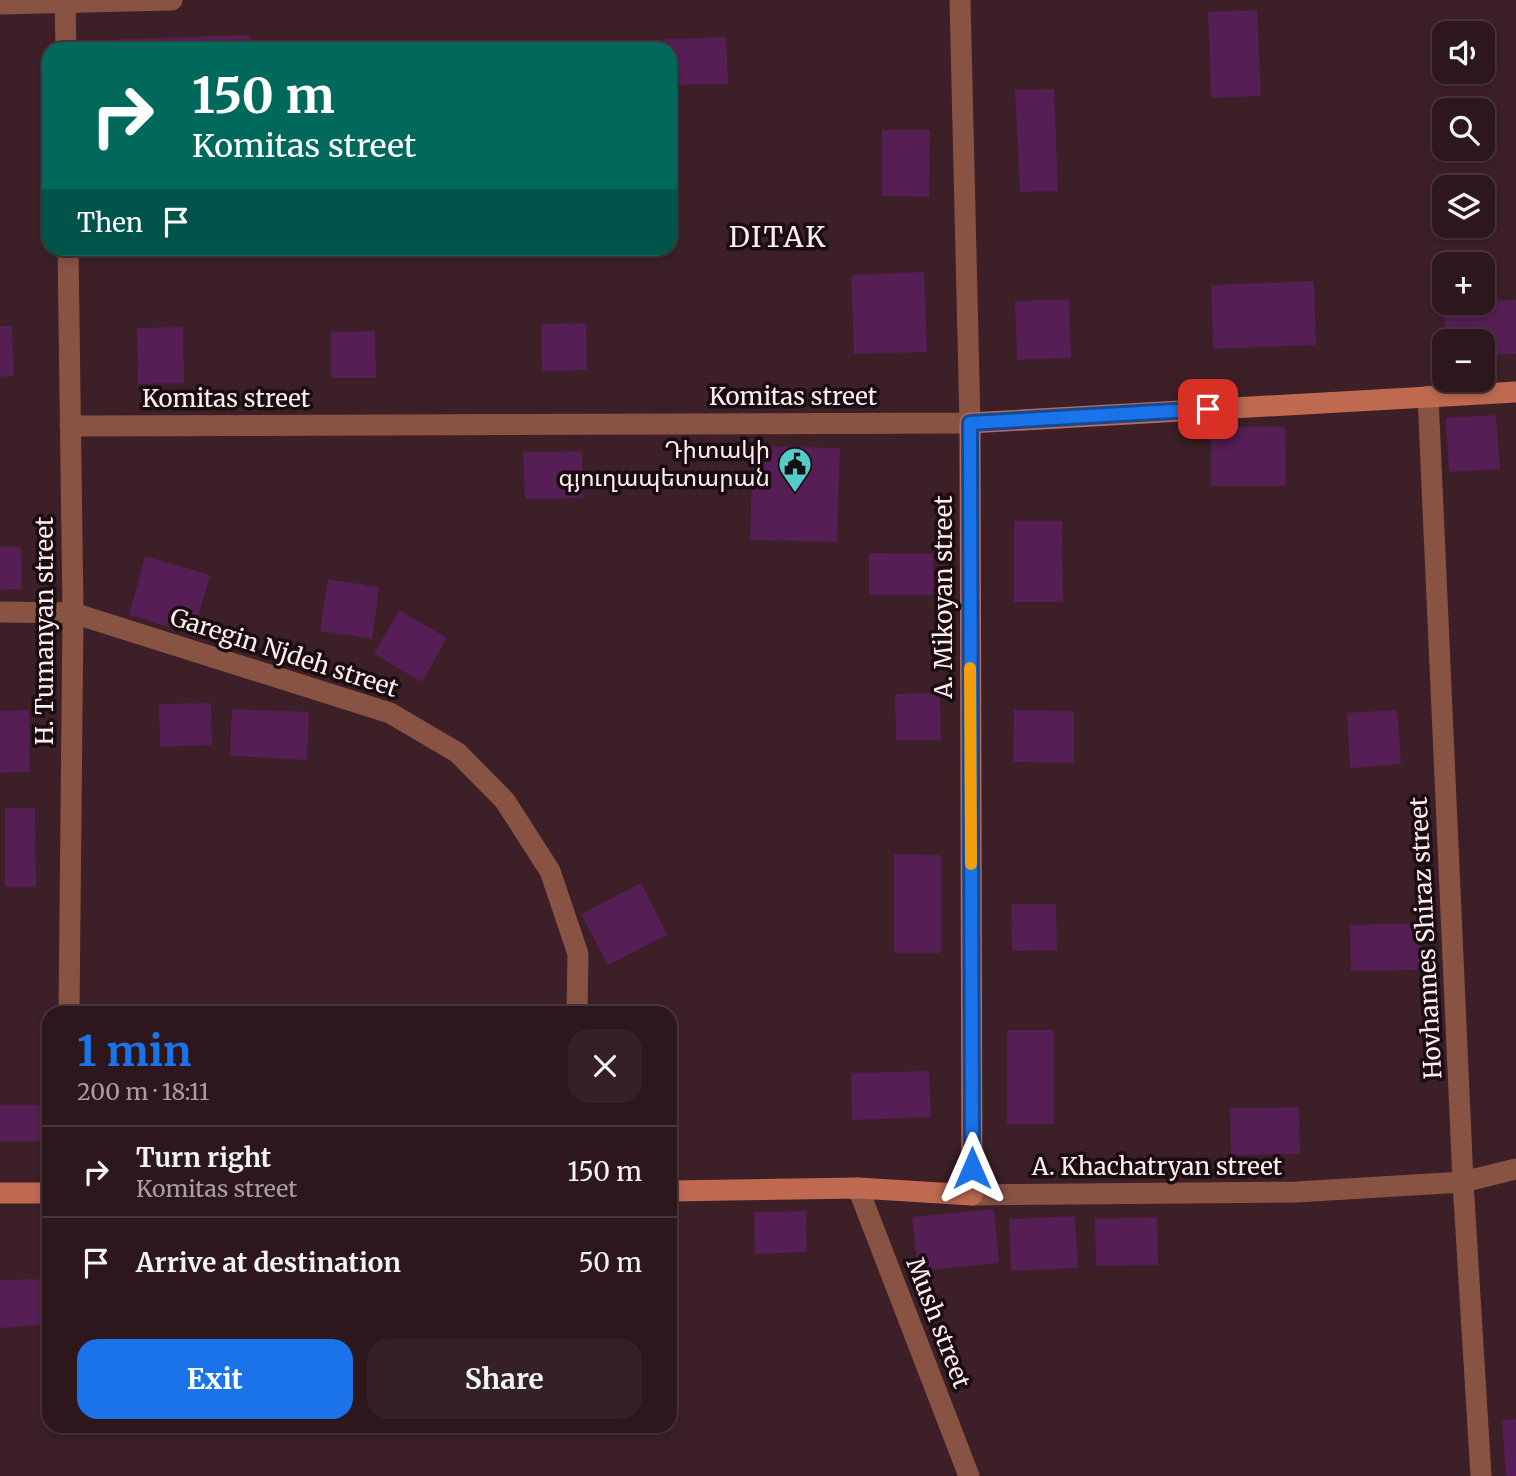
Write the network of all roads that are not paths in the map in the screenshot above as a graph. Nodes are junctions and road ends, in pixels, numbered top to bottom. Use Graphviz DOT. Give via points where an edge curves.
graph roads {
  1 [pos="172,0"];
  2 [pos="960,0"];
  3 [pos="65,2"];
  4 [pos="0,4"];
  5 [pos="66,42"];
  6 [pos="68,256"];
  7 [pos="1516,392"];
  8 [pos="1427,397"];
  9 [pos="970,423"];
  10 [pos="70,426"];
  11 [pos="0,612"];
  12 [pos="73,614"];
  13 [pos="69,1006"];
  14 [pos="577,1006"];
  15 [pos="1516,1169"];
  16 [pos="1463,1182"];
  17 [pos="858,1188"];
  18 [pos="677,1191"];
  19 [pos="0,1193"];
  20 [pos="42,1193"];
  21 [pos="972,1195"];
  22 [pos="969,1476"];
  23 [pos="1481,1476"];
  1 -- 3 [label="street"];
  2 -- 9 [label="street, A. Mikoyan street"];
  3 -- 4 [label="street"];
  3 -- 5 [label="street"];
  6 -- 10 [label="street, H. Tumanyan street"];
  7 -- 8 [label="main road, Komitas street"];
  8 -- 9 [label="main road, Komitas street"];
  8 -- 16 [label="street, Hovhannes Shiraz street"];
  9 -- 10 [label="street, Komitas street"];
  9 -- 21 [label="main road, A. Mikoyan street"];
  10 -- 12 [label="street, H. Tumanyan street"];
  11 -- 12 [label="street, Garegin Njdeh street"];
  12 -- 13 [label="street, H. Tumanyan street"];
  12 -- 14 [label="street, Garegin Njdeh street" via="390,713 458,753 505,801 551,872 578,954"];
  15 -- 16 [label="street, A. Khachatryan street"];
  16 -- 21 [label="street, A. Khachatryan street" via="1296,1192"];
  16 -- 23 [label="street, Hovhannes Shiraz street"];
  17 -- 18 [label="main road, A. Khachatryan street"];
  17 -- 21 [label="main road, A. Khachatryan street"];
  17 -- 22 [label="street, Mush street"];
  19 -- 20 [label="main road"];
}
